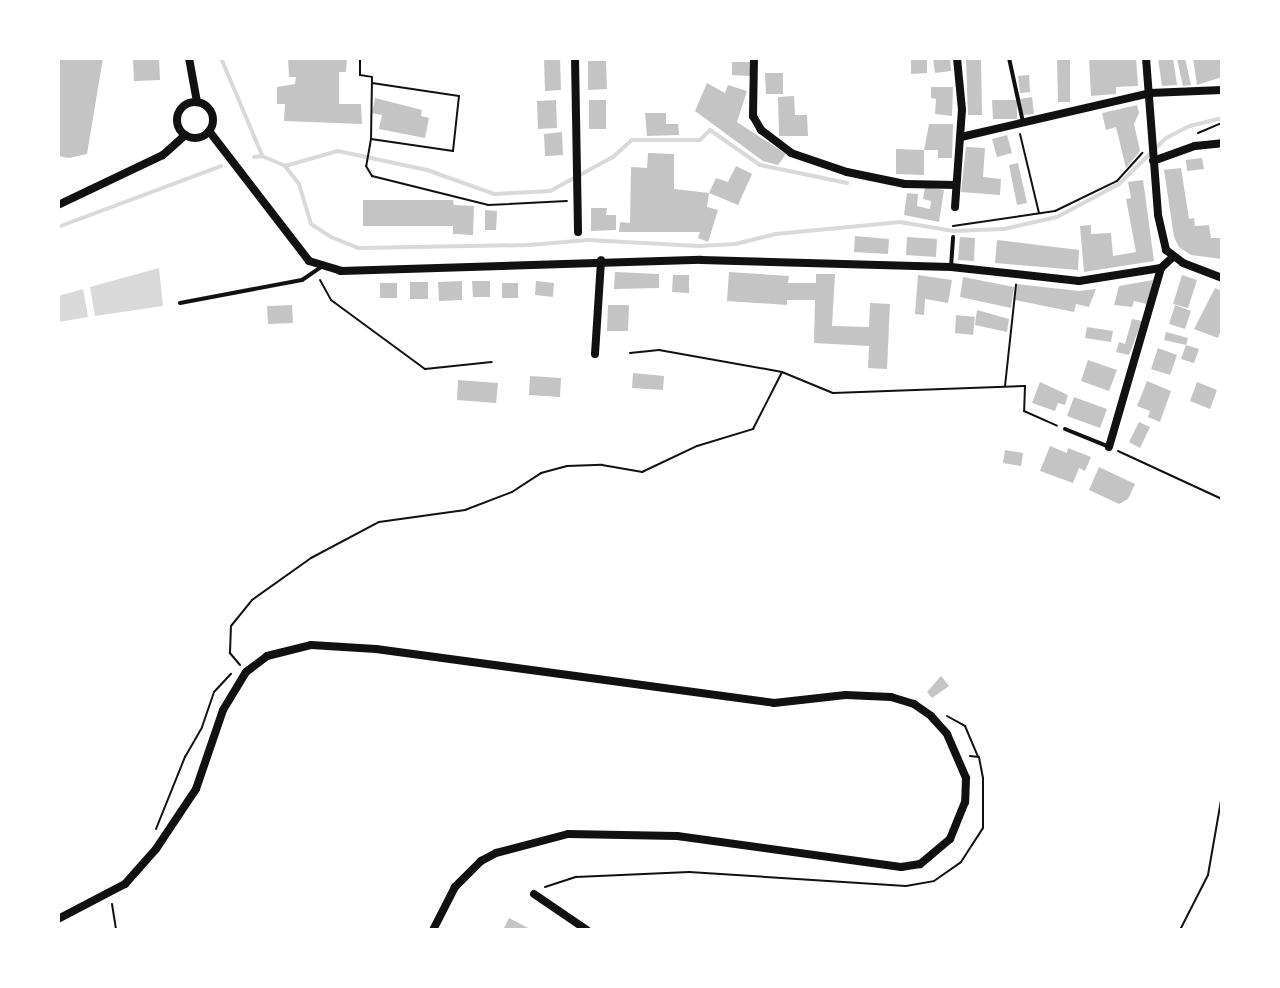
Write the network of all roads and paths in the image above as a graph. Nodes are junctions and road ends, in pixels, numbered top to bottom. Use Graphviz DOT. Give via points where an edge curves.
graph roads {
  1 [pos="189,58"];
  2 [pos="360,58"];
  3 [pos="575,58"];
  4 [pos="754,58"];
  5 [pos="957,58"];
  6 [pos="1009,58"];
  7 [pos="1146,58"];
  8 [pos="372,83"];
  9 [pos="1222,90"];
  10 [pos="1150,93"];
  11 [pos="197,102"];
  12 [pos="1222,123"];
  13 [pos="1020,125"];
  14 [pos="209,131"];
  15 [pos="185,135"];
  16 [pos="1152,135"];
  17 [pos="961,137"];
  18 [pos="371,139"];
  19 [pos="1222,143"];
  20 [pos="1195,146"];
  21 [pos="1153,157"];
  22 [pos="956,185"];
  23 [pos="577,200"];
  24 [pos="58,205"];
  25 [pos="955,212"];
  26 [pos="1039,215"];
  27 [pos="953,226"];
  28 [pos="578,232"];
  29 [pos="953,237"];
  30 [pos="1173,257"];
  31 [pos="601,260"];
  32 [pos="951,267"];
  33 [pos="320,268"];
  34 [pos="1161,268"];
  35 [pos="1017,275"];
  36 [pos="1222,278"];
  37 [pos="180,303"];
  38 [pos="630,353"];
  39 [pos="595,354"];
  40 [pos="492,362"];
  41 [pos="782,372"];
  42 [pos="1005,387"];
  43 [pos="1065,429"];
  44 [pos="1109,447"];
  45 [pos="1222,499"];
  46 [pos="243,668"];
  47 [pos="931,716"];
  48 [pos="979,757"];
  49 [pos="1222,795"];
  50 [pos="162,840"];
  51 [pos="534,894"];
  52 [pos="109,895"];
  53 [pos="58,919"];
  54 [pos="116,930"];
  55 [pos="433,930"];
  56 [pos="587,930"];
  57 [pos="1180,930"];
  1 -- 11 [label="street"];
  2 -- 8 [label="path" via="360,75 372,77"];
  3 -- 23 [label="street"];
  4 -- 22 [label="street" via="753,116 761,130 788,150 847,172 905,184"];
  5 -- 17 [label="street"];
  6 -- 13 [label="lane"];
  7 -- 10 [label="street"];
  8 -- 18 [label="path"];
  8 -- 18 [label="path" via="459,96 453,151"];
  9 -- 10 [label="street"];
  10 -- 13 [label="street"];
  10 -- 16 [label="street"];
  11 -- 14 [label="street" via="212,115"];
  11 -- 15 [label="street" via="184,106 178,115"];
  12 -- 20 [label="path" via="1198,130"];
  13 -- 17 [label="street"];
  13 -- 26 [label="path"];
  14 -- 15 [label="street" via="201,137"];
  14 -- 33 [label="street" via="309,261"];
  15 -- 24 [label="street" via="163,155"];
  16 -- 21 [label="street"];
  16 -- 26 [label="path" via="1140,158 1117,181"];
  17 -- 22 [label="street"];
  18 -- 23 [label="path" via="366,166 372,176 488,205"];
  19 -- 20 [label="street"];
  20 -- 21 [label="street"];
  21 -- 30 [label="street" via="1162,236"];
  22 -- 25 [label="street"];
  23 -- 28 [label="street"];
  25 -- 27 [label="path"];
  26 -- 27 [label="path"];
  27 -- 29 [label="path"];
  29 -- 32 [label="lane"];
  30 -- 34 [label="street"];
  30 -- 36 [label="street"];
  31 -- 32 [label="street"];
  31 -- 33 [label="street"];
  31 -- 39 [label="street"];
  32 -- 35 [label="street"];
  33 -- 37 [label="lane" via="302,280"];
  33 -- 40 [label="path" via="318,277 331,300 425,369"];
  34 -- 35 [label="street" via="1079,281"];
  34 -- 44 [label="street"];
  35 -- 42 [label="path"];
  38 -- 41 [label="path" via="659,350"];
  41 -- 42 [label="path" via="833,393"];
  41 -- 46 [label="path" via="753,429 697,446 642,472 602,465 541,473 512,492 465,510 379,522 325,551 252,600 231,626 230,653"];
  42 -- 43 [label="path" via="1025,386 1024,411"];
  43 -- 44 [label="lane"];
  44 -- 45 [label="path"];
  46 -- 47 [label="street" via="287,649 338,645 774,703 879,696 914,704"];
  46 -- 50 [label="street" via="196,789"];
  46 -- 50 [label="path" via="214,692 155,829"];
  47 -- 48 [label="path" via="947,716 965,726"];
  47 -- 55 [label="street" via="958,755 966,778 965,802 950,839 920,864 901,867 677,836 568,834 481,861 455,887"];
  49 -- 57 [label="path" via="1208,875"];
  50 -- 52 [label="street"];
  51 -- 56 [label="street"];
  52 -- 53 [label="street"];
  52 -- 54 [label="path"];
}
